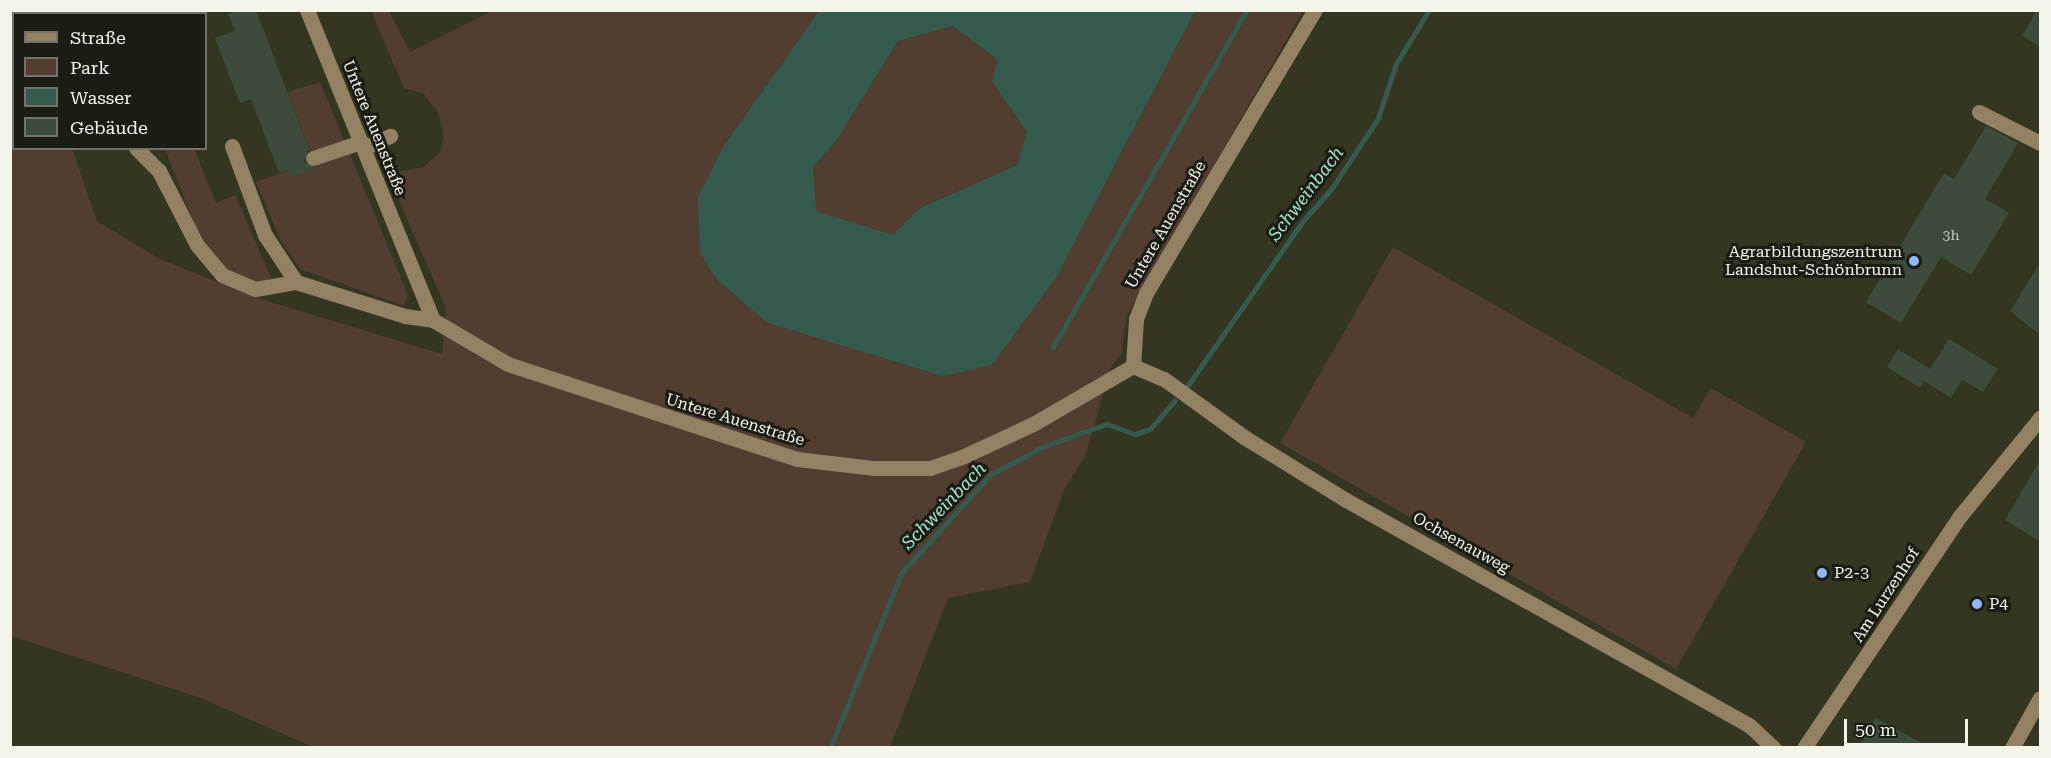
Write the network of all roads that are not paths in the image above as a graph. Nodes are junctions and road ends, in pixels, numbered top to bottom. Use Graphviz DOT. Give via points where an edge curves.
graph roads {
  1 [pos="307,10"];
  2 [pos="1315,10"];
  3 [pos="1979,112"];
  4 [pos="390,136"];
  5 [pos="2040,143"];
  6 [pos="362,145"];
  7 [pos="232,146"];
  8 [pos="138,150"];
  9 [pos="313,158"];
  10 [pos="296,282"];
  11 [pos="433,320"];
  12 [pos="1133,366"];
  13 [pos="2040,418"];
  14 [pos="2040,698"];
  15 [pos="1774,747"];
  16 [pos="1804,747"];
  17 [pos="2012,747"];
  1 -- 6 [label="street, Untere Auenstraße"];
  2 -- 12 [label="street, Untere Auenstraße" via="1146,293 1136,319"];
  3 -- 5 [label="street"];
  4 -- 6 [label="street"];
  6 -- 9 [label="street"];
  6 -- 11 [label="street, Untere Auenstraße"];
  7 -- 10 [label="street" via="265,235"];
  8 -- 10 [label="street" via="159,171 197,245 222,276 255,289"];
  10 -- 11 [label="street" via="405,316"];
  11 -- 12 [label="street, Untere Auenstraße" via="508,364 786,456 837,466 941,464 1025,428"];
  12 -- 15 [label="street, Ochsenauweg" via="1173,385 1346,500 1749,725"];
  13 -- 16 [label="street, Am Lurzenhof" via="1960,516"];
  14 -- 17 [label="street"];
}
